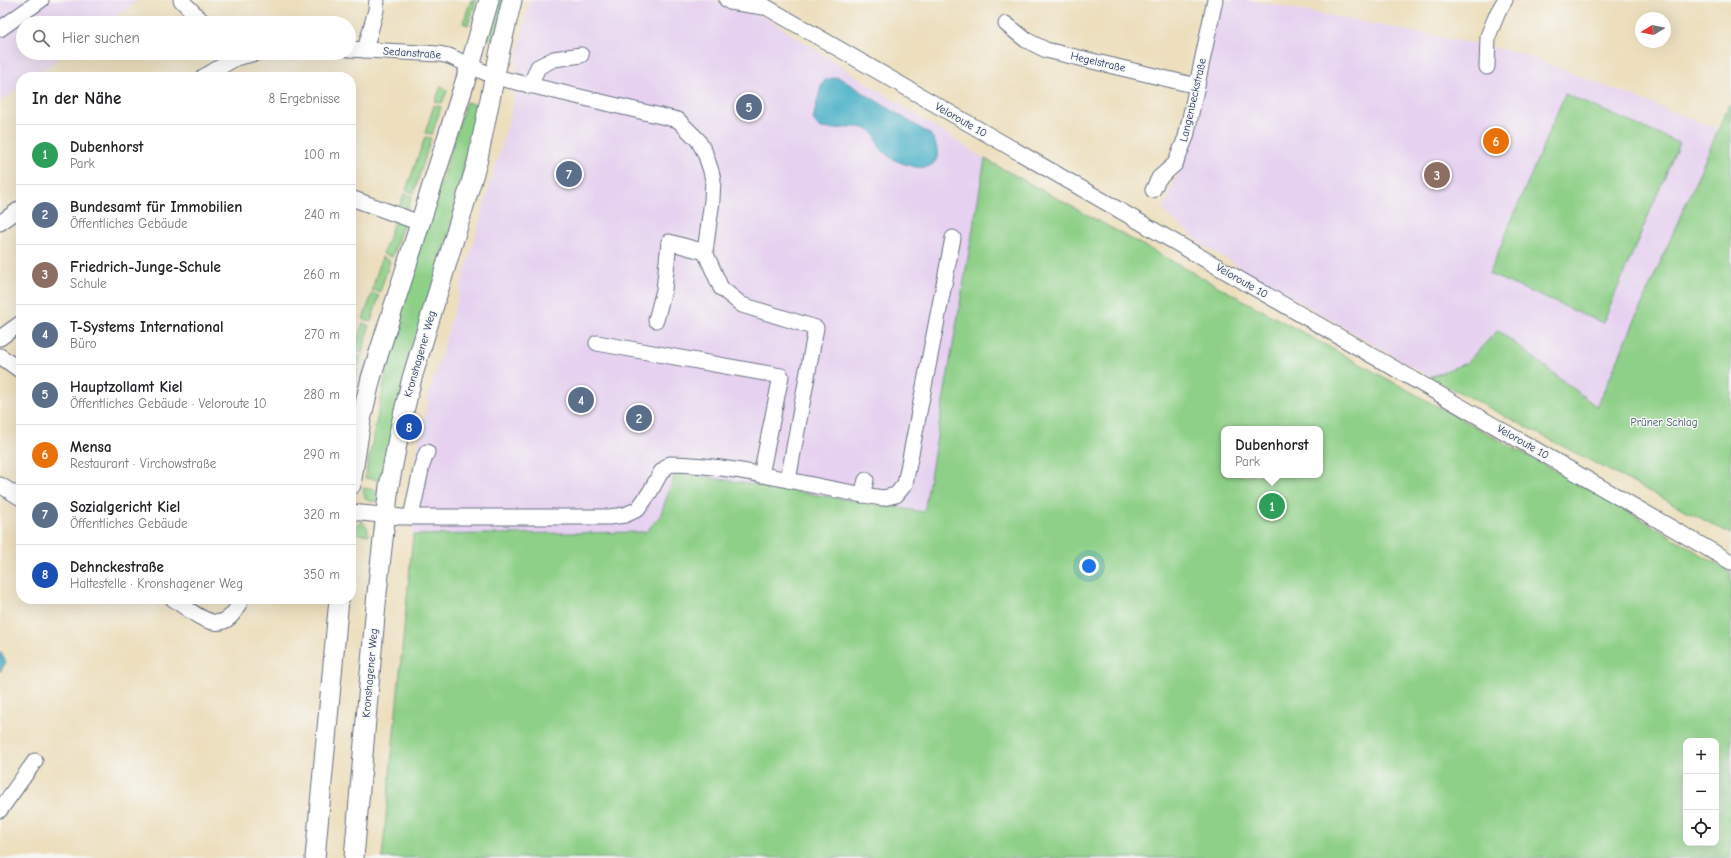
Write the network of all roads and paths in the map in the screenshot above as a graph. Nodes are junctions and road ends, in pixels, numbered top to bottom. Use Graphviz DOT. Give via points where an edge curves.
graph roads {
  1 [pos="41,0"];
  2 [pos="181,0"];
  3 [pos="377,0"];
  4 [pos="488,0"];
  5 [pos="512,0"];
  6 [pos="727,0"];
  7 [pos="754,0"];
  8 [pos="1215,0"];
  9 [pos="1505,0"];
  10 [pos="768,8"];
  11 [pos="197,16"];
  12 [pos="3,22"];
  13 [pos="1006,24"];
  14 [pos="356,49"];
  15 [pos="364,50"];
  16 [pos="581,55"];
  17 [pos="227,60"];
  18 [pos="470,66"];
  19 [pos="1487,67"];
  20 [pos="210,72"];
  21 [pos="494,77"];
  22 [pos="530,86"];
  23 [pos="1196,86"];
  24 [pos="1152,190"];
  25 [pos="356,200"];
  26 [pos="16,212"];
  27 [pos="0,223"];
  28 [pos="420,223"];
  29 [pos="953,238"];
  30 [pos="705,252"];
  31 [pos="656,320"];
  32 [pos="16,327"];
  33 [pos="0,338"];
  34 [pos="597,343"];
  35 [pos="0,356"];
  36 [pos="16,367"];
  37 [pos="356,452"];
  38 [pos="427,452"];
  39 [pos="761,475"];
  40 [pos="788,480"];
  41 [pos="866,480"];
  42 [pos="0,485"];
  43 [pos="16,495"];
  44 [pos="862,495"];
  45 [pos="356,513"];
  46 [pos="386,516"];
  47 [pos="411,517"];
  48 [pos="1731,562"];
  49 [pos="180,604"];
  50 [pos="238,604"];
  51 [pos="339,604"];
  52 [pos="35,761"];
  53 [pos="0,810"];
  54 [pos="315,858"];
  55 [pos="354,858"];
  1 -- 12 [label="street"];
  2 -- 11 [label="street"];
  3 -- 15 [label="street"];
  4 -- 18 [label="main road"];
  5 -- 21 [label="main road, Kronshagener Weg"];
  6 -- 10 [label="street"];
  7 -- 10 [label="street, Veloroute 10"];
  8 -- 23 [label="street, Langenbeckstraße"];
  9 -- 19 [label="street" via="1488,36"];
  10 -- 48 [label="street, Veloroute 10"];
  13 -- 23 [label="street, Hegelstraße" via="1026,40 1046,50"];
  14 -- 15 [label="street, Sedanstraße"];
  15 -- 18 [label="street, Sedanstraße" via="439,54"];
  16 -- 22 [label="street" via="554,59 538,67"];
  17 -- 20 [label="street"];
  18 -- 21 [label="street, Sedanstraße"];
  18 -- 28 [label="main road"];
  21 -- 22 [label="street, Sedanstraße"];
  21 -- 46 [label="main road, Kronshagener Weg" via="476,163 412,378 400,428"];
  22 -- 30 [label="street, Sedanstraße" via="678,120 698,140 713,180"];
  23 -- 24 [label="street, Langenbeckstraße" via="1188,129 1180,153"];
  25 -- 28 [label="street"];
  26 -- 27 [label="street"];
  28 -- 37 [label="main road" via="371,378"];
  29 -- 44 [label="street" via="905,484 896,495 883,498"];
  30 -- 31 [label="street" via="669,242 664,290"];
  30 -- 40 [label="street" via="721,288 742,305 816,328"];
  32 -- 33 [label="street"];
  34 -- 39 [label="street" via="781,376"];
  35 -- 36 [label="street"];
  38 -- 47 [label="street"];
  39 -- 40 [label="street"];
  39 -- 47 [label="street" via="670,464 661,472 638,509 626,515"];
  40 -- 44 [label="street"];
  41 -- 44 [label="street"];
  42 -- 43 [label="street"];
  45 -- 46 [label="street"];
  46 -- 47 [label="street"];
  46 -- 55 [label="main road, Kronshagener Weg"];
  49 -- 50 [label="street" via="204,620 218,624 233,615"];
  51 -- 54 [label="main road"];
  52 -- 53 [label="street"];
}
